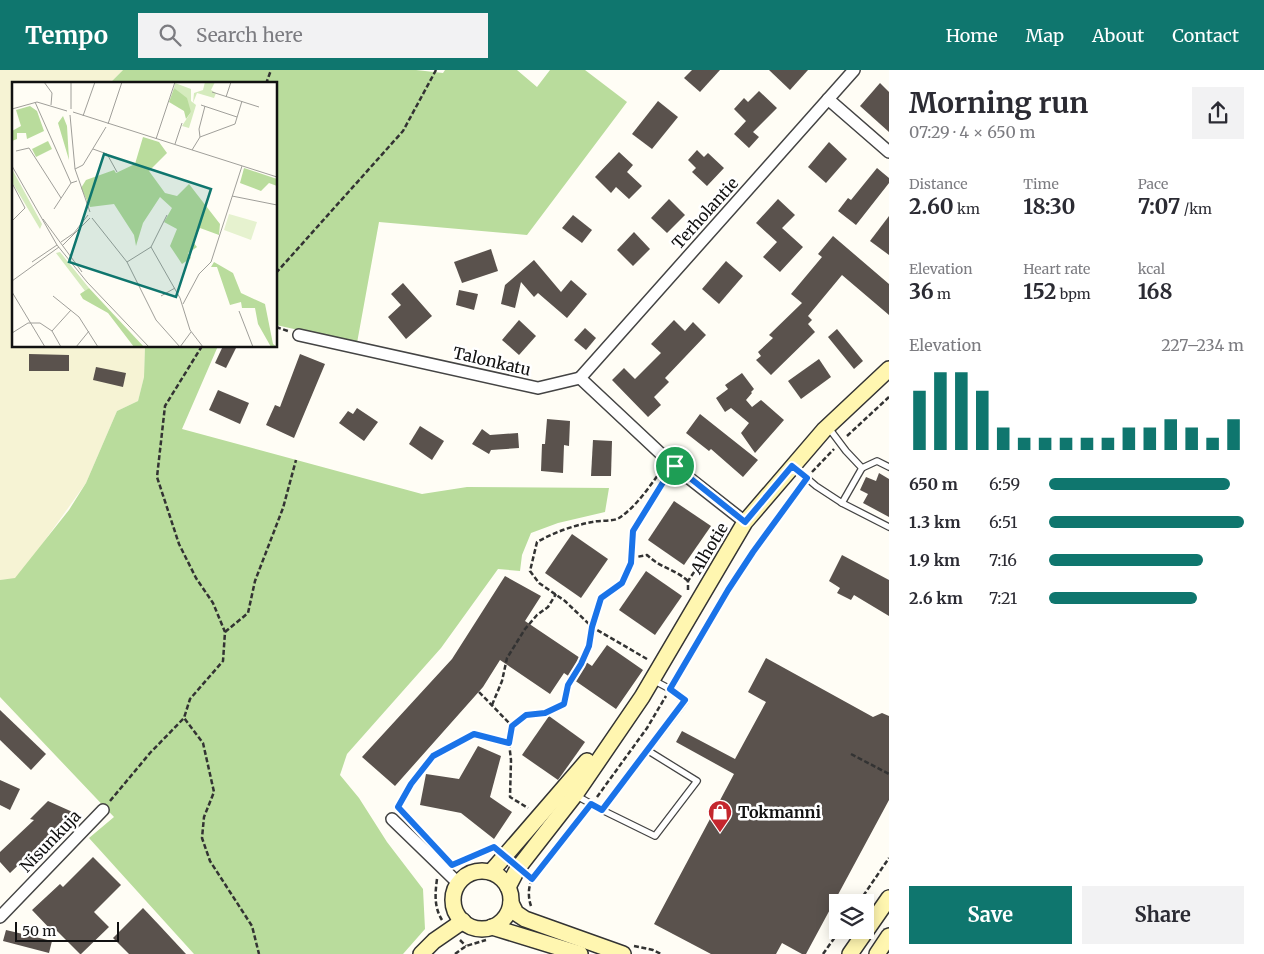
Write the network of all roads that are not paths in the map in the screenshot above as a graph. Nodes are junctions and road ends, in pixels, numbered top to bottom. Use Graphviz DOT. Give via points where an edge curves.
graph roads {
  1 [pos="854,70"];
  2 [pos="828,99"];
  3 [pos="889,152"];
  4 [pos="299,335"];
  5 [pos="889,369"];
  6 [pos="580,378"];
  7 [pos="828,426"];
  8 [pos="792,466"];
  9 [pos="889,467"];
  10 [pos="862,468"];
  11 [pos="842,503"];
  12 [pos="745,522"];
  13 [pos="889,527"];
  14 [pos="652,679"];
  15 [pos="647,750"];
  16 [pos="569,792"];
  17 [pos="102,810"];
  18 [pos="602,810"];
  19 [pos="392,819"];
  20 [pos="491,872"];
  21 [pos="458,883"];
  22 [pos="508,887"];
  23 [pos="889,898"];
  24 [pos="511,903"];
  25 [pos="0,917"];
  26 [pos="463,921"];
  27 [pos="492,927"];
  28 [pos="889,936"];
  29 [pos="421,954"];
  30 [pos="580,954"];
  31 [pos="623,954"];
  32 [pos="850,954"];
  33 [pos="877,954"];
  1 -- 2 [label="street, Terholantie"];
  2 -- 3 [label="street"];
  2 -- 6 [label="street, Terholantie"];
  4 -- 6 [label="street, Talonkatu" via="538,388"];
  5 -- 7 [label="street, Alhotie"];
  6 -- 12 [label="street" via="670,466"];
  7 -- 8 [label="street, Alhotie"];
  7 -- 10 [label="lane"];
  8 -- 11 [label="lane"];
  8 -- 12 [label="street, Alhotie"];
  9 -- 10 [label="lane" via="877,461"];
  10 -- 11 [label="lane"];
  11 -- 13 [label="lane"];
  12 -- 14 [label="street, Alhotie"];
  14 -- 15 [label="lane" via="685,700"];
  14 -- 16 [label="street, Alhotie" via="642,697"];
  15 -- 18 [label="lane"];
  15 -- 18 [label="lane" via="697,781 655,836"];
  16 -- 18 [label="lane"];
  16 -- 20 [label="street, Alhotie"];
  16 -- 22 [label="street, Alhotie"];
  17 -- 25 [label="street, Nisunkuja"];
  19 -- 21 [label="street"];
  20 -- 21 [label="street" via="473,872"];
  20 -- 22 [label="street"];
  21 -- 26 [label="street" via="453,903"];
  22 -- 24 [label="street"];
  23 -- 32 [label="street"];
  24 -- 27 [label="street" via="508,913"];
  24 -- 31 [label="street" via="516,913 525,919"];
  26 -- 27 [label="street" via="476,928"];
  26 -- 29 [label="street"];
  27 -- 30 [label="street"];
  28 -- 33 [label="street"];
}
